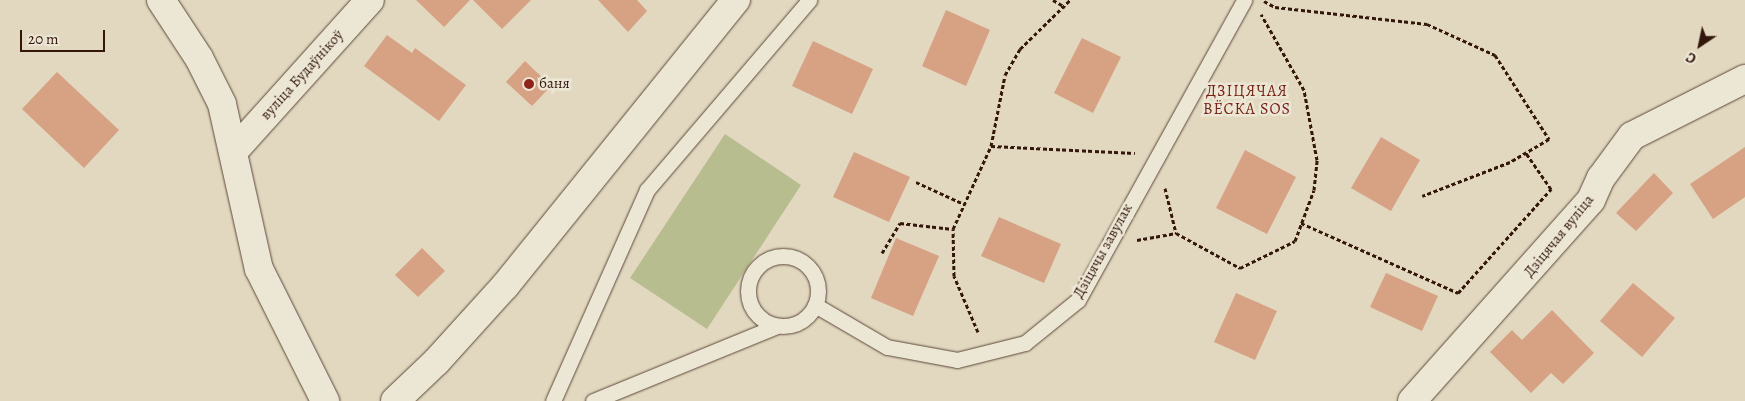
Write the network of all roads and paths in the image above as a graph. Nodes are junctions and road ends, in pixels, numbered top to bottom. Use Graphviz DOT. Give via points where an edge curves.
graph roads {
  1 [pos="161,0"];
  2 [pos="370,0"];
  3 [pos="736,0"];
  4 [pos="809,0"];
  5 [pos="1053,0"];
  6 [pos="1070,0"];
  7 [pos="1244,0"];
  8 [pos="1262,0"];
  9 [pos="1065,6"];
  10 [pos="1257,8"];
  11 [pos="1745,79"];
  12 [pos="234,151"];
  13 [pos="1526,152"];
  14 [pos="916,182"];
  15 [pos="1422,196"];
  16 [pos="964,204"];
  17 [pos="1301,223"];
  18 [pos="953,229"];
  19 [pos="1176,233"];
  20 [pos="1106,245"];
  21 [pos="882,253"];
  22 [pos="1240,268"];
  23 [pos="815,305"];
  24 [pos="777,326"];
  25 [pos="987,352"];
  26 [pos="325,401"];
  27 [pos="395,401"];
  28 [pos="553,401"];
  29 [pos="592,401"];
  30 [pos="1412,401"];
  1 -- 12 [label="street" via="199,58 222,104"];
  2 -- 12 [label="street, вуліца Будаўнікоў"];
  3 -- 27 [label="street" via="506,286"];
  4 -- 28 [label="lane" via="647,190"];
  5 -- 9 [label="path"];
  6 -- 9 [label="path"];
  7 -- 20 [label="lane, Дзіцячы завулак"];
  8 -- 13 [label="path" via="1275,7 1427,24 1495,55 1549,139"];
  9 -- 16 [label="path" via="1020,49 1004,75 991,146"];
  10 -- 17 [label="path" via="1304,90 1317,160 1314,190"];
  11 -- 30 [label="street, Дзіцячая вуліца" via="1632,136 1601,178 1587,205"];
  12 -- 26 [label="street" via="258,269"];
  13 -- 15 [label="path"];
  13 -- 17 [label="path" via="1551,189 1458,293"];
  14 -- 16 [label="path"];
  16 -- 18 [label="path"];
  17 -- 22 [label="path" via="1295,241"];
  18 -- 21 [label="path" via="900,223"];
  18 -- 25 [label="path" via="954,276"];
  19 -- 20 [label="path"];
  20 -- 25 [label="lane, Дзіцячы завулак" via="1078,300 1025,343"];
  23 -- 24 [label="lane" via="808,317 797,324"];
  23 -- 24 [label="lane" via="816,279 802,261 780,256 763,261 750,278 749,303 760,318"];
  23 -- 25 [label="lane, Дзіцячы завулак" via="887,347 957,360"];
  24 -- 29 [label="lane"];
}
